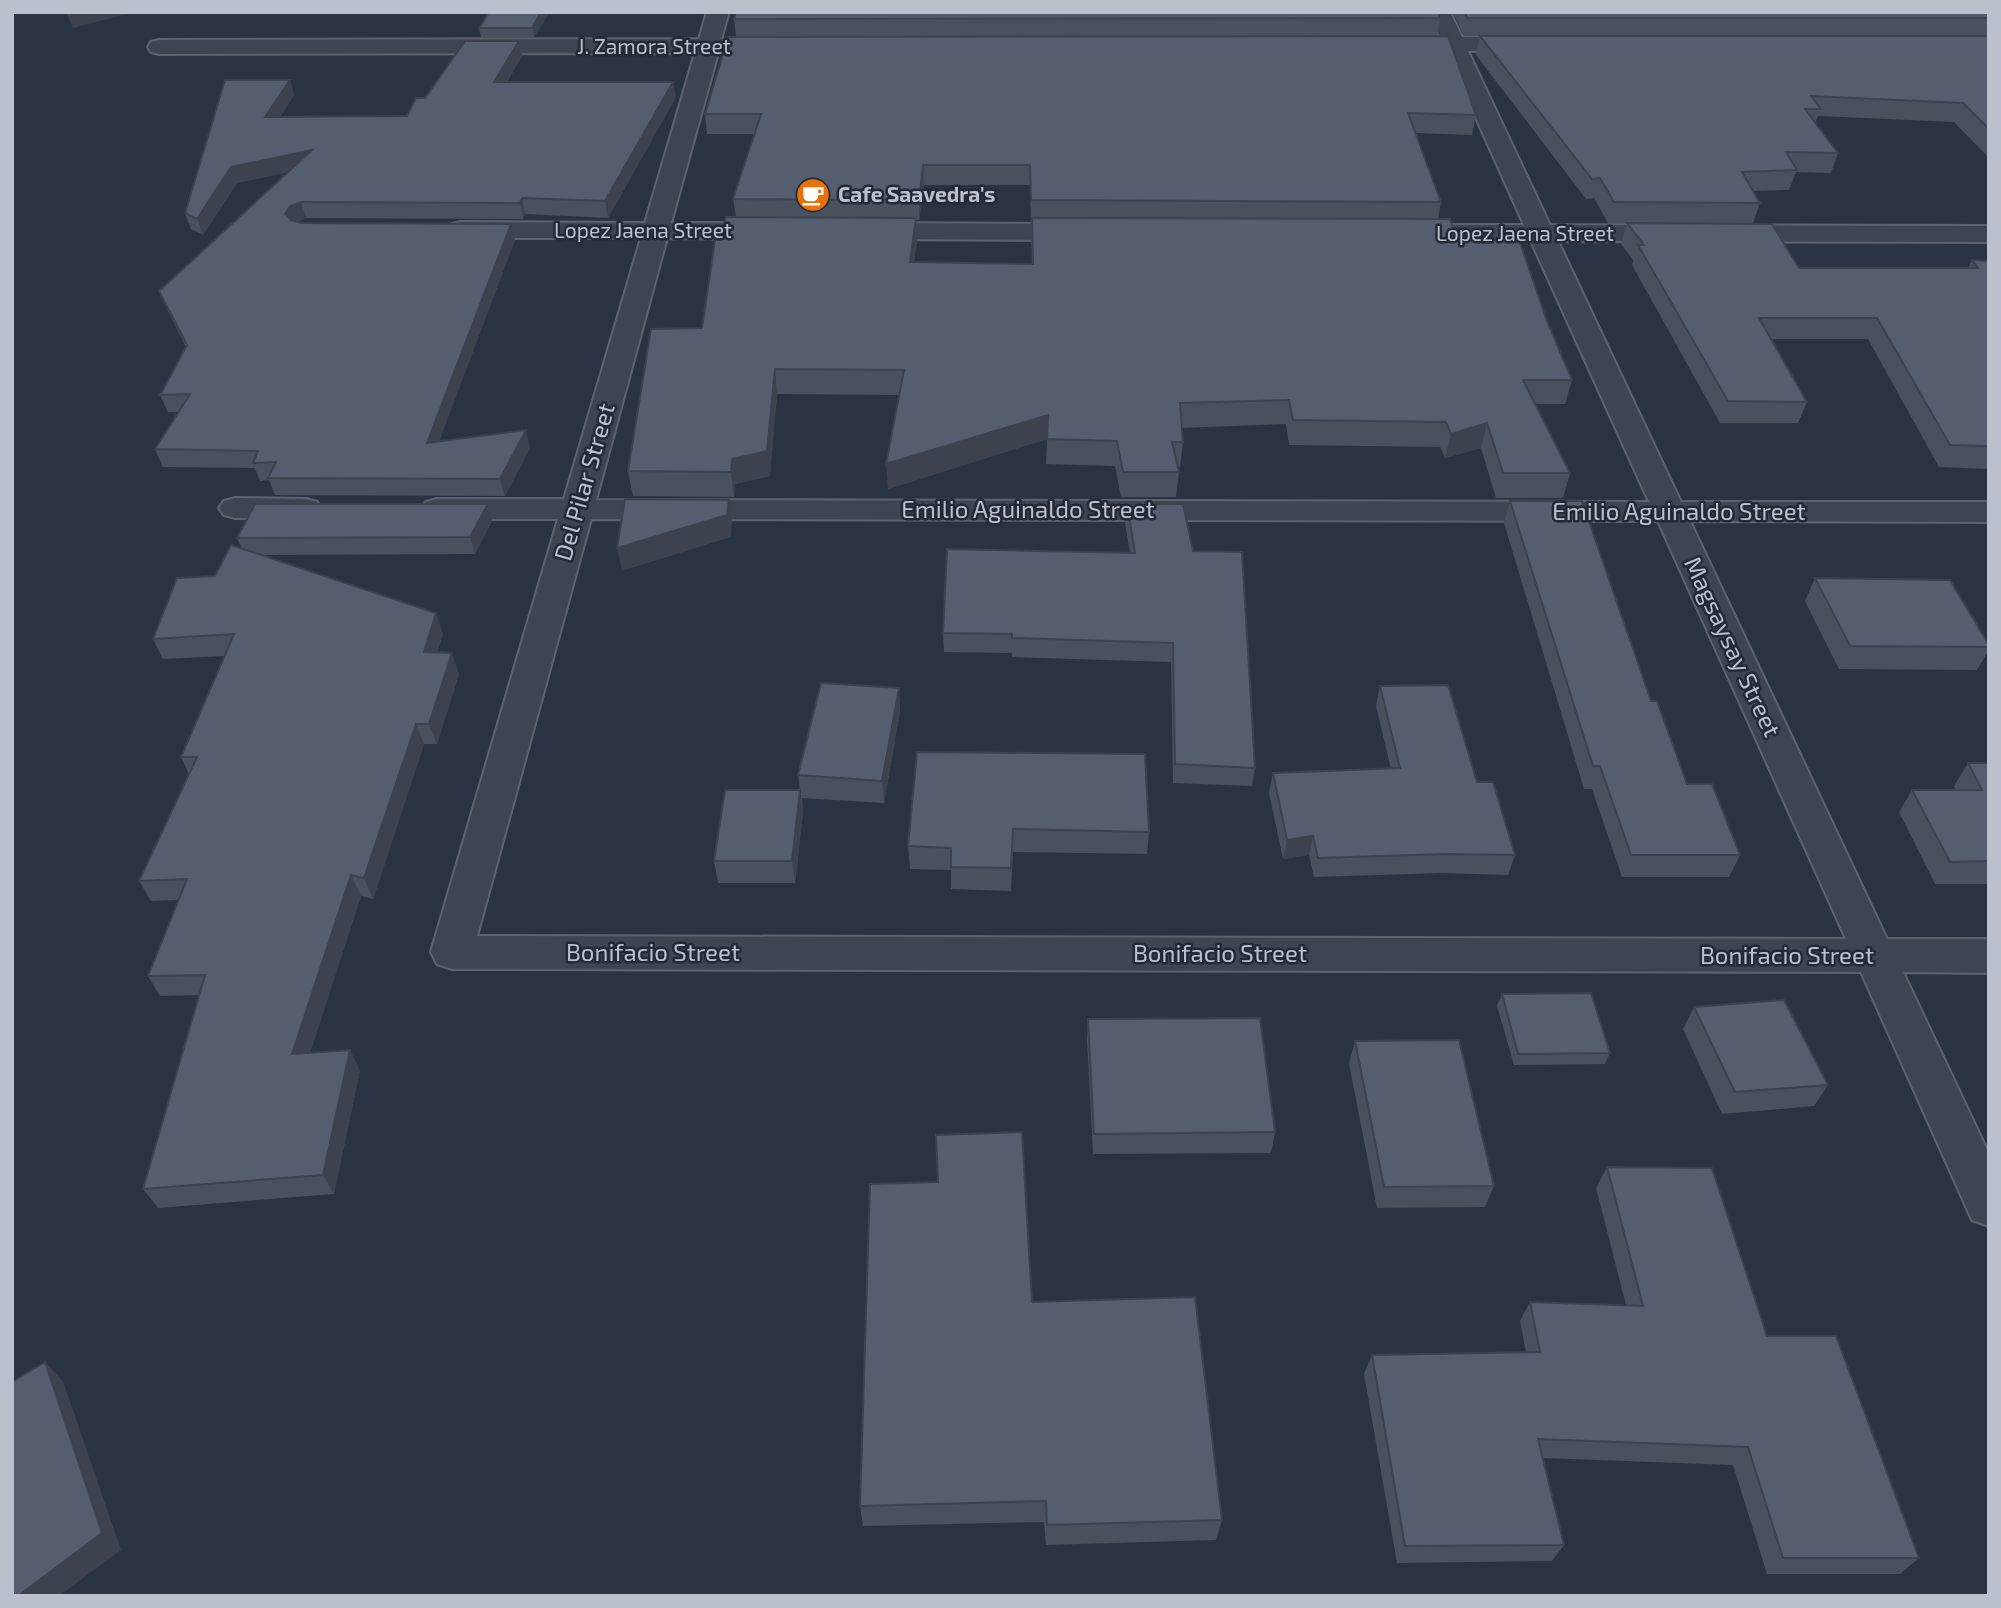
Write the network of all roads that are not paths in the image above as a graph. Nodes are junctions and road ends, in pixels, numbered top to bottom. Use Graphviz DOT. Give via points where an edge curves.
graph roads {
  1 [pos="718,12"];
  2 [pos="1439,12"];
  3 [pos="1371,44"];
  4 [pos="1454,44"];
  5 [pos="1550,44"];
  6 [pos="750,46"];
  7 [pos="159,47"];
  8 [pos="709,47"];
  9 [pos="441,230"];
  10 [pos="656,231"];
  11 [pos="795,231"];
  12 [pos="836,231"];
  13 [pos="1113,232"];
  14 [pos="1376,233"];
  15 [pos="1989,233"];
  16 [pos="1542,234"];
  17 [pos="235,508"];
  18 [pos="331,509"];
  19 [pos="413,509"];
  20 [pos="577,510"];
  21 [pos="1670,512"];
  22 [pos="1989,512"];
  23 [pos="452,952"];
  24 [pos="1874,956"];
  25 [pos="1989,956"];
  26 [pos="1989,1205"];
  1 -- 8 [label="street, Del Pilar Street"];
  2 -- 4 [label="street, Magsaysay Street"];
  3 -- 4 [label="street"];
  4 -- 5 [label="street"];
  4 -- 16 [label="street, Magsaysay Street"];
  6 -- 8 [label="street, J. Zamora Street"];
  7 -- 8 [label="street, J. Zamora Street"];
  8 -- 10 [label="street, Del Pilar Street"];
  9 -- 10 [label="street, Lopez Jaena Street"];
  10 -- 11 [label="street, Lopez Jaena Street"];
  10 -- 20 [label="street, Del Pilar Street"];
  12 -- 13 [label="street"];
  14 -- 16 [label="street, Lopez Jaena Street"];
  15 -- 16 [label="street, Lopez Jaena Street"];
  16 -- 21 [label="street, Magsaysay Street"];
  17 -- 18 [label="street"];
  19 -- 20 [label="street, Emilio Aguinaldo Street"];
  20 -- 21 [label="street, Emilio Aguinaldo Street"];
  20 -- 23 [label="street, Del Pilar Street"];
  21 -- 22 [label="street, Emilio Aguinaldo Street"];
  21 -- 24 [label="street, Magsaysay Street"];
  23 -- 24 [label="street, Bonifacio Street"];
  24 -- 25 [label="street, Bonifacio Street"];
  24 -- 26 [label="street, Magsaysay Street"];
}
